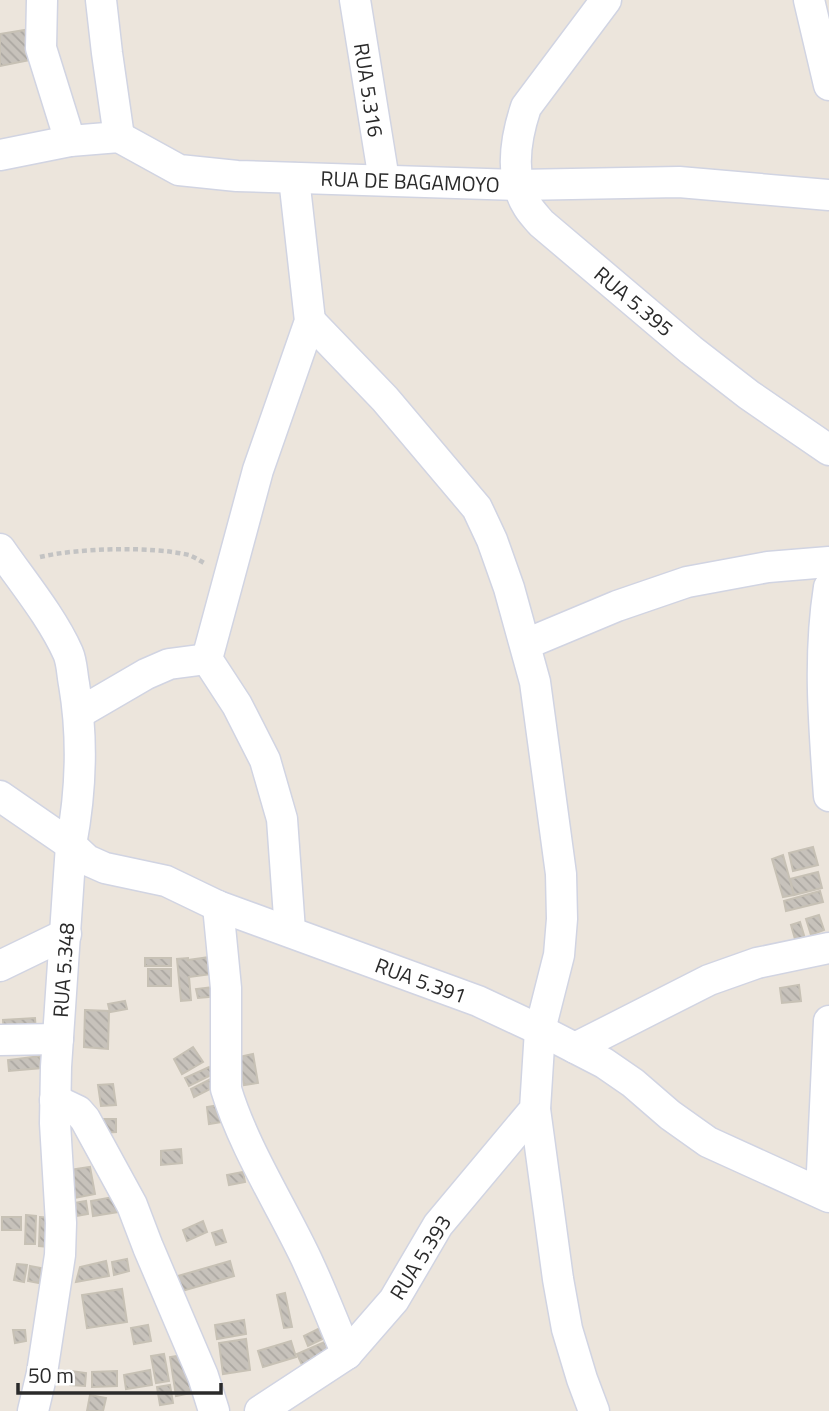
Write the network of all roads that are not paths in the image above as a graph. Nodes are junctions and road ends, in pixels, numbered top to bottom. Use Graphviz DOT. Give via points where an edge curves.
graph roads {
  1 [pos="42,0"];
  2 [pos="101,0"];
  3 [pos="355,0"];
  4 [pos="606,0"];
  5 [pos="809,0"];
  6 [pos="829,85"];
  7 [pos="119,137"];
  8 [pos="70,141"];
  9 [pos="0,155"];
  10 [pos="294,178"];
  11 [pos="384,180"];
  12 [pos="518,185"];
  13 [pos="829,195"];
  14 [pos="310,321"];
  15 [pos="828,439"];
  16 [pos="8,561"];
  17 [pos="829,562"];
  18 [pos="829,587"];
  19 [pos="526,644"];
  20 [pos="207,659"];
  21 [pos="79,713"];
  22 [pos="0,796"];
  23 [pos="829,796"];
  24 [pos="71,845"];
  25 [pos="218,906"];
  26 [pos="290,931"];
  27 [pos="66,934"];
  28 [pos="829,948"];
  29 [pos="0,965"];
  30 [pos="829,1021"];
  31 [pos="540,1030"];
  32 [pos="58,1039"];
  33 [pos="0,1040"];
  34 [pos="575,1048"];
  35 [pos="55,1100"];
  36 [pos="535,1109"];
  37 [pos="825,1195"];
  38 [pos="347,1354"];
  39 [pos="33,1411"];
  40 [pos="214,1411"];
  41 [pos="260,1411"];
  42 [pos="594,1411"];
  1 -- 8 [label="street" via="41,48"];
  2 -- 7 [label="street"];
  3 -- 11 [label="street, RUA 5.316"];
  4 -- 12 [label="street, RUA 5.395" via="526,107 515,147"];
  5 -- 6 [label="street"];
  7 -- 8 [label="street"];
  7 -- 10 [label="street, RUA DE BAGAMOYO" via="179,170"];
  8 -- 9 [label="street"];
  10 -- 11 [label="street, RUA DE BAGAMOYO"];
  10 -- 14 [label="street"];
  11 -- 12 [label="street, RUA DE BAGAMOYO"];
  12 -- 13 [label="street, RUA DE BAGAMOYO" via="679,182"];
  12 -- 15 [label="street, RUA 5.395" via="541,223 691,350 749,395"];
  14 -- 19 [label="street" via="385,399 477,508 497,552"];
  14 -- 20 [label="street" via="258,470"];
  16 -- 21 [label="street, RUA 5.348" via="61,638 69,656"];
  17 -- 19 [label="street" via="768,567 687,582"];
  18 -- 23 [label="street" via="822,696"];
  19 -- 31 [label="street" via="561,885 559,955"];
  20 -- 21 [label="street" via="169,664"];
  20 -- 26 [label="street" via="265,760 282,819"];
  21 -- 24 [label="street, RUA 5.348" via="77,814"];
  22 -- 24 [label="street, RUA 5.391"];
  24 -- 25 [label="street, RUA 5.391" via="105,869 166,881"];
  24 -- 27 [label="street, RUA 5.348"];
  25 -- 26 [label="street, RUA 5.391"];
  25 -- 38 [label="street" via="226,988 226,1088"];
  26 -- 31 [label="street, RUA 5.391" via="478,1001"];
  27 -- 29 [label="street"];
  27 -- 32 [label="street, RUA 5.348"];
  28 -- 34 [label="street" via="757,963 709,980"];
  30 -- 37 [label="street"];
  31 -- 34 [label="street, RUA 5.391"];
  31 -- 36 [label="street"];
  32 -- 33 [label="street"];
  32 -- 35 [label="street, RUA 5.348"];
  34 -- 37 [label="street, RUA 5.391" via="633,1083 708,1142"];
  35 -- 39 [label="street, RUA 5.348" via="60,1255"];
  35 -- 40 [label="street" via="85,1119 132,1205"];
  36 -- 38 [label="street, RUA 5.393" via="438,1224 394,1300"];
  36 -- 42 [label="street" via="562,1304"];
  38 -- 41 [label="street, RUA 5.393"];
}
